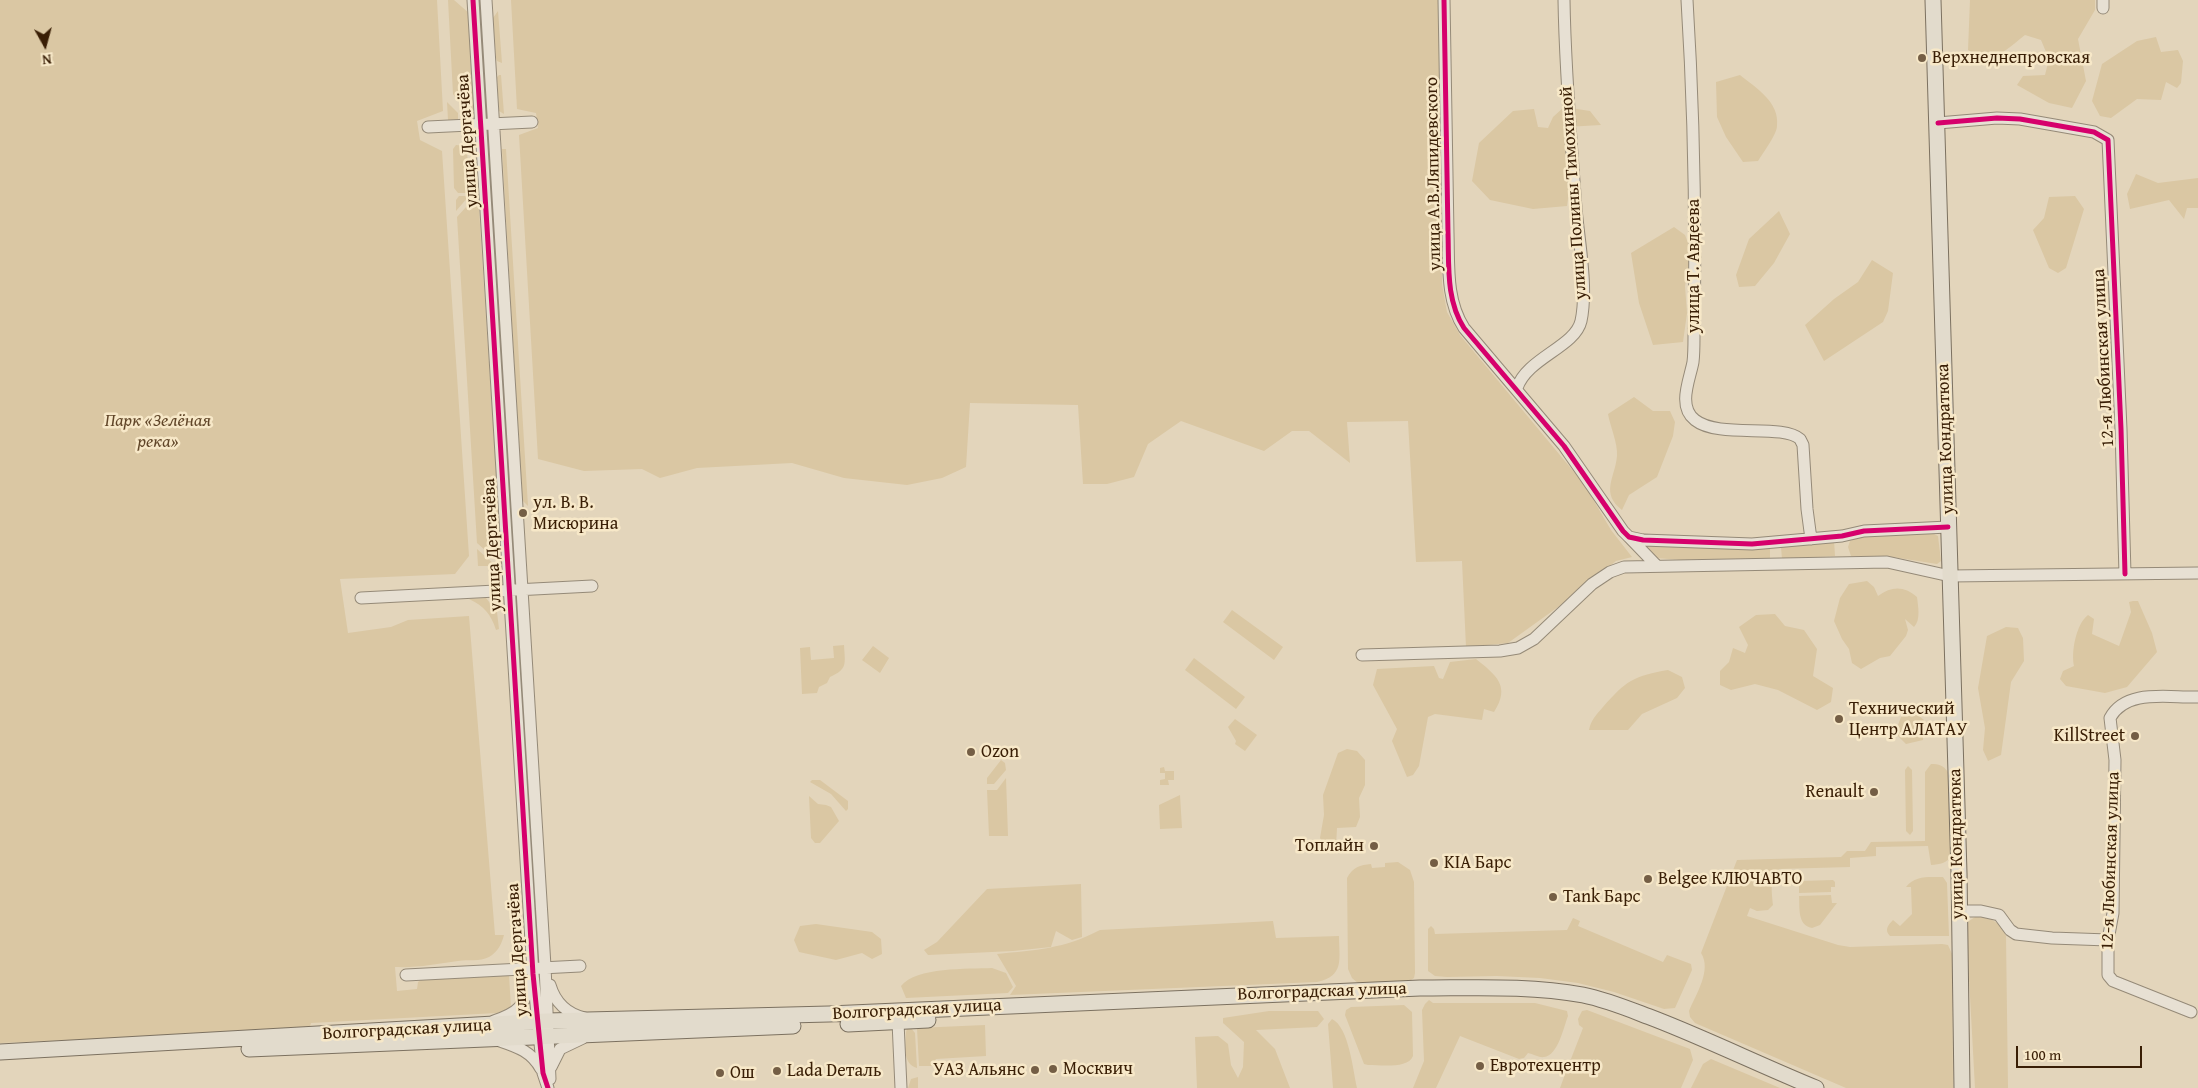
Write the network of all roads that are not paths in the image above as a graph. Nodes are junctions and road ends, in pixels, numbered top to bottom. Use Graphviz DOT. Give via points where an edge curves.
graph roads {
  1 [pos="473,0"];
  2 [pos="486,0"];
  3 [pos="1444,0"];
  4 [pos="1564,0"];
  5 [pos="1688,0"];
  6 [pos="1934,0"];
  7 [pos="532,122"];
  8 [pos="1938,123"];
  9 [pos="488,124"];
  10 [pos="428,127"];
  11 [pos="1517,388"];
  12 [pos="1948,527"];
  13 [pos="1629,537"];
  14 [pos="1811,539"];
  15 [pos="1656,565"];
  16 [pos="2198,573"];
  17 [pos="2126,574"];
  18 [pos="1950,576"];
  19 [pos="592,586"];
  20 [pos="510,589"];
  21 [pos="522,589"];
  22 [pos="361,598"];
  23 [pos="1362,655"];
  24 [pos="2198,697"];
  25 [pos="1959,911"];
  26 [pos="2108,940"];
  27 [pos="580,966"];
  28 [pos="545,969"];
  29 [pos="533,970"];
  30 [pos="406,975"];
  31 [pos="1036,1010"];
  32 [pos="2190,1012"];
  33 [pos="898,1022"];
  34 [pos="481,1026"];
  35 [pos="598,1027"];
  36 [pos="543,1029"];
  37 [pos="494,1038"];
  38 [pos="0,1052"];
  39 [pos="0,1060"];
  40 [pos="546,1072"];
  41 [pos="548,1088"];
  42 [pos="901,1088"];
  43 [pos="1791,1088"];
  44 [pos="1816,1088"];
  45 [pos="1962,1088"];
  1 -- 9 [label="street, улица Дергачёва"];
  2 -- 9 [label="street, улица Дергачёва"];
  3 -- 11 [label="street, улица А.В.Ляпидевского" via="1451,295 1457,318 1464,328"];
  4 -- 11 [label="street, улица Полины Тимохиной" via="1566,73 1583,284 1581,321 1577,332 1528,369"];
  5 -- 14 [label="street, улица Т. Авдеева" via="1696,255 1694,350 1686,389 1688,409 1693,419 1704,424 1788,433 1800,439"];
  6 -- 8 [label="main road, улица Кондратюка"];
  7 -- 9 [label="street"];
  8 -- 12 [label="main road, улица Кондратюка"];
  8 -- 17 [label="street, 12-я Любинская улица" via="2020,119 2094,132 2108,140"];
  9 -- 10 [label="street"];
  9 -- 20 [label="street, улица Дергачёва"];
  9 -- 21 [label="street, улица Дергачёва"];
  11 -- 13 [label="street, улица А.В.Ляпидевского" via="1564,446"];
  12 -- 14 [label="street" via="1864,531"];
  12 -- 18 [label="main road, улица Кондратюка"];
  13 -- 14 [label="street" via="1752,544"];
  13 -- 15 [label="street, улица А.В.Ляпидевского"];
  15 -- 18 [label="street" via="1887,562"];
  15 -- 23 [label="street" via="1624,567 1610,572 1518,648"];
  16 -- 17 [label="street"];
  17 -- 18 [label="street"];
  18 -- 25 [label="main road, улица Кондратюка"];
  19 -- 21 [label="street"];
  20 -- 21 [label="street"];
  20 -- 22 [label="street"];
  20 -- 29 [label="street, улица Дергачёва"];
  21 -- 28 [label="street, улица Дергачёва"];
  24 -- 26 [label="street, 12-я Любинская улица" via="2140,697 2121,704 2110,718 2115,760 2113,913"];
  25 -- 26 [label="street" via="1999,915 2016,934"];
  25 -- 45 [label="main road, улица Кондратюка"];
  26 -- 32 [label="street, 12-я Любинская улица" via="2108,975 2113,981"];
  27 -- 28 [label="street"];
  28 -- 29 [label="street"];
  28 -- 35 [label="street" via="559,1004"];
  28 -- 36 [label="street, улица Дергачёва"];
  29 -- 30 [label="street"];
  29 -- 34 [label="street" via="519,1010"];
  29 -- 36 [label="street, улица Дергачёва"];
  31 -- 33 [label="main road, Волгоградская улица"];
  31 -- 35 [label="main road, Волгоградская улица" via="780,1016"];
  31 -- 43 [label="main road, Волгоградская улица" via="1420,997 1541,998 1586,1005 1616,1014"];
  31 -- 44 [label="main road, Волгоградская улица" via="1420,988 1543,989 1584,995 1619,1005"];
  33 -- 35 [label="main road, Волгоградская улица"];
  33 -- 42 [label="street"];
  34 -- 36 [label="main road, Волгоградская улица"];
  34 -- 38 [label="main road, Волгоградская улица"];
  35 -- 36 [label="main road, Волгоградская улица"];
  35 -- 40 [label="street" via="562,1048"];
  36 -- 37 [label="main road, Волгоградская улица"];
  36 -- 40 [label="street, улица Дергачёва"];
  37 -- 39 [label="main road, Волгоградская улица"];
  37 -- 40 [label="street" via="527,1052"];
  40 -- 41 [label="street, улица Дергачёва"];
}
